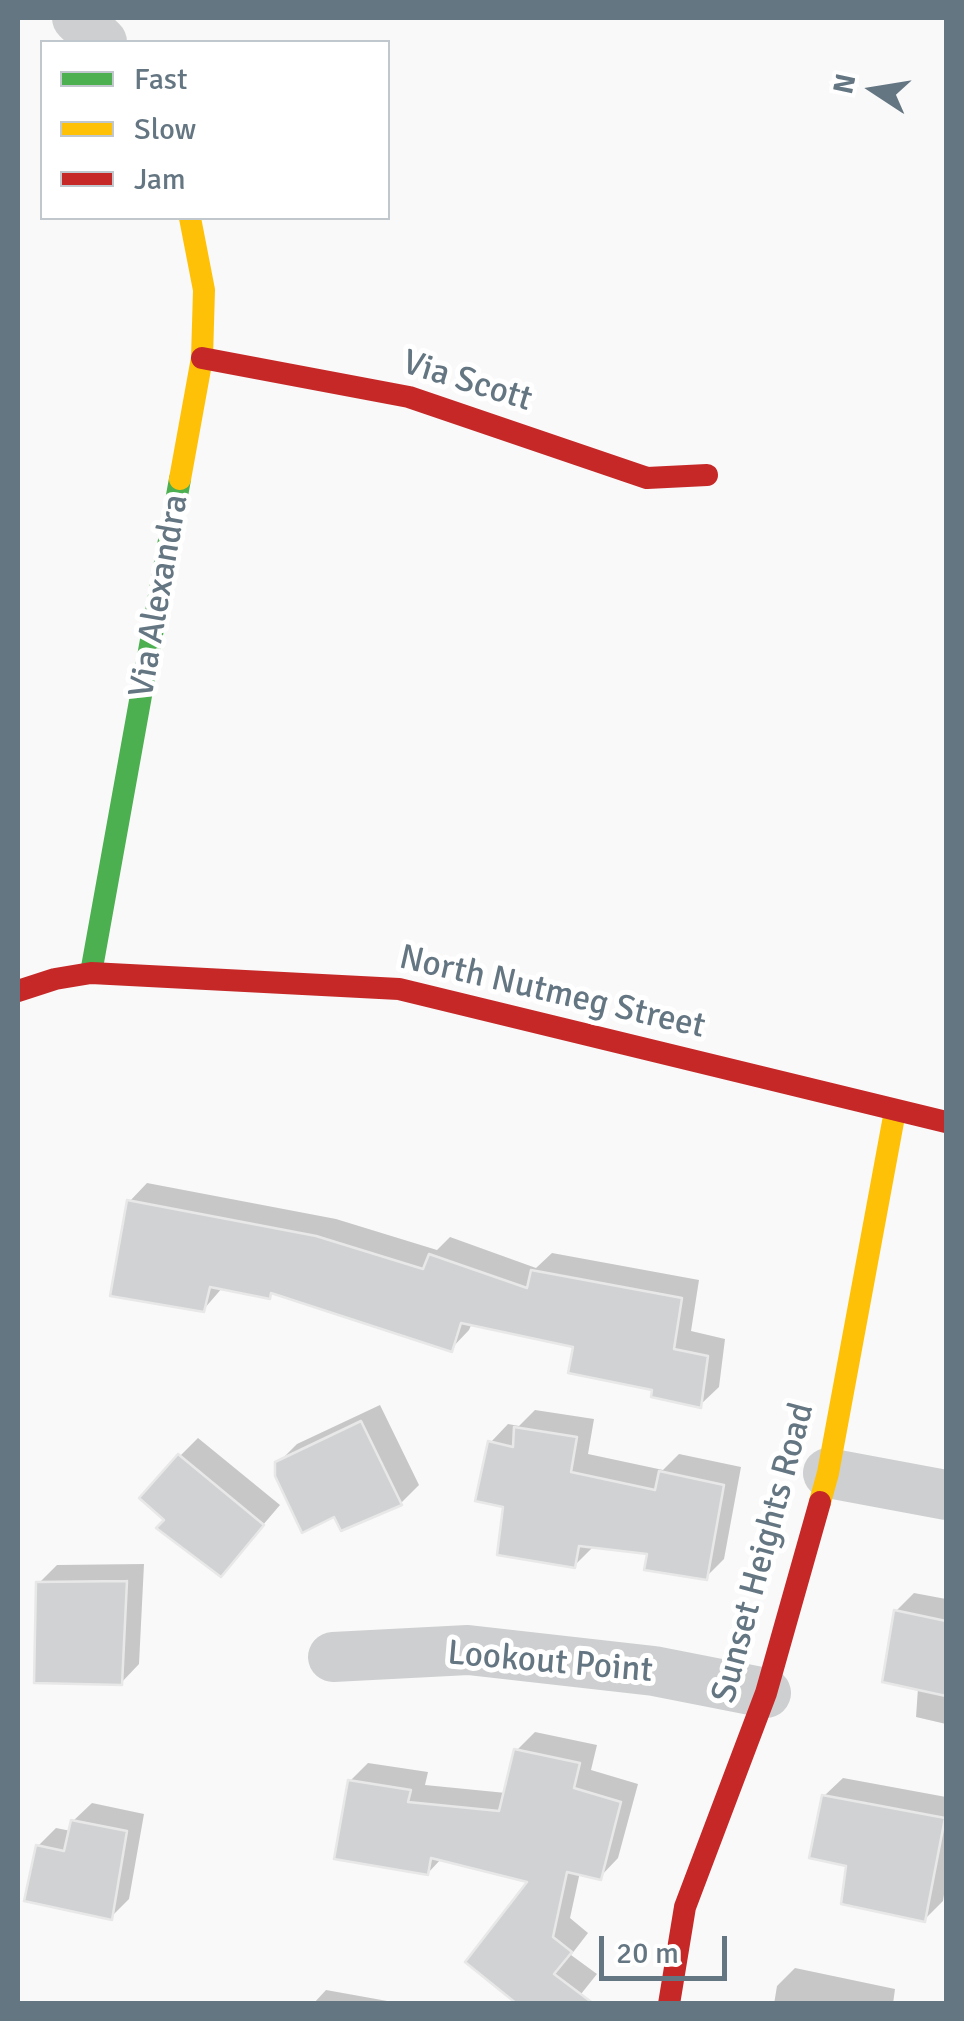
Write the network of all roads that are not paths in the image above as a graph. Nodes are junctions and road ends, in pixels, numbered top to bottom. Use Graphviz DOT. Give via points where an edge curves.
graph roads {
  1 [pos="77,18"];
  2 [pos="100,40"];
  3 [pos="190,220"];
  4 [pos="202,358"];
  5 [pos="707,475"];
  6 [pos="92,973"];
  7 [pos="18,991"];
  8 [pos="894,1111"];
  9 [pos="946,1122"];
  10 [pos="828,1472"];
  11 [pos="946,1495"];
  12 [pos="334,1657"];
  13 [pos="766,1693"];
  14 [pos="668,2004"];
  1 -- 2 [label="street"];
  3 -- 4 [label="street, Via Alexandra" via="204,290"];
  4 -- 5 [label="street, Via Scott" via="409,397 647,478"];
  4 -- 6 [label="street, Via Alexandra"];
  6 -- 7 [label="street, North Nutmeg Street"];
  6 -- 8 [label="street, North Nutmeg Street" via="399,989"];
  8 -- 9 [label="street, North Nutmeg Street"];
  8 -- 10 [label="street, Sunset Heights Road"];
  10 -- 11 [label="street"];
  10 -- 13 [label="street, Sunset Heights Road"];
  12 -- 13 [label="street, Lookout Point" via="468,1650"];
  13 -- 14 [label="street, Sunset Heights Road" via="686,1907"];
}
